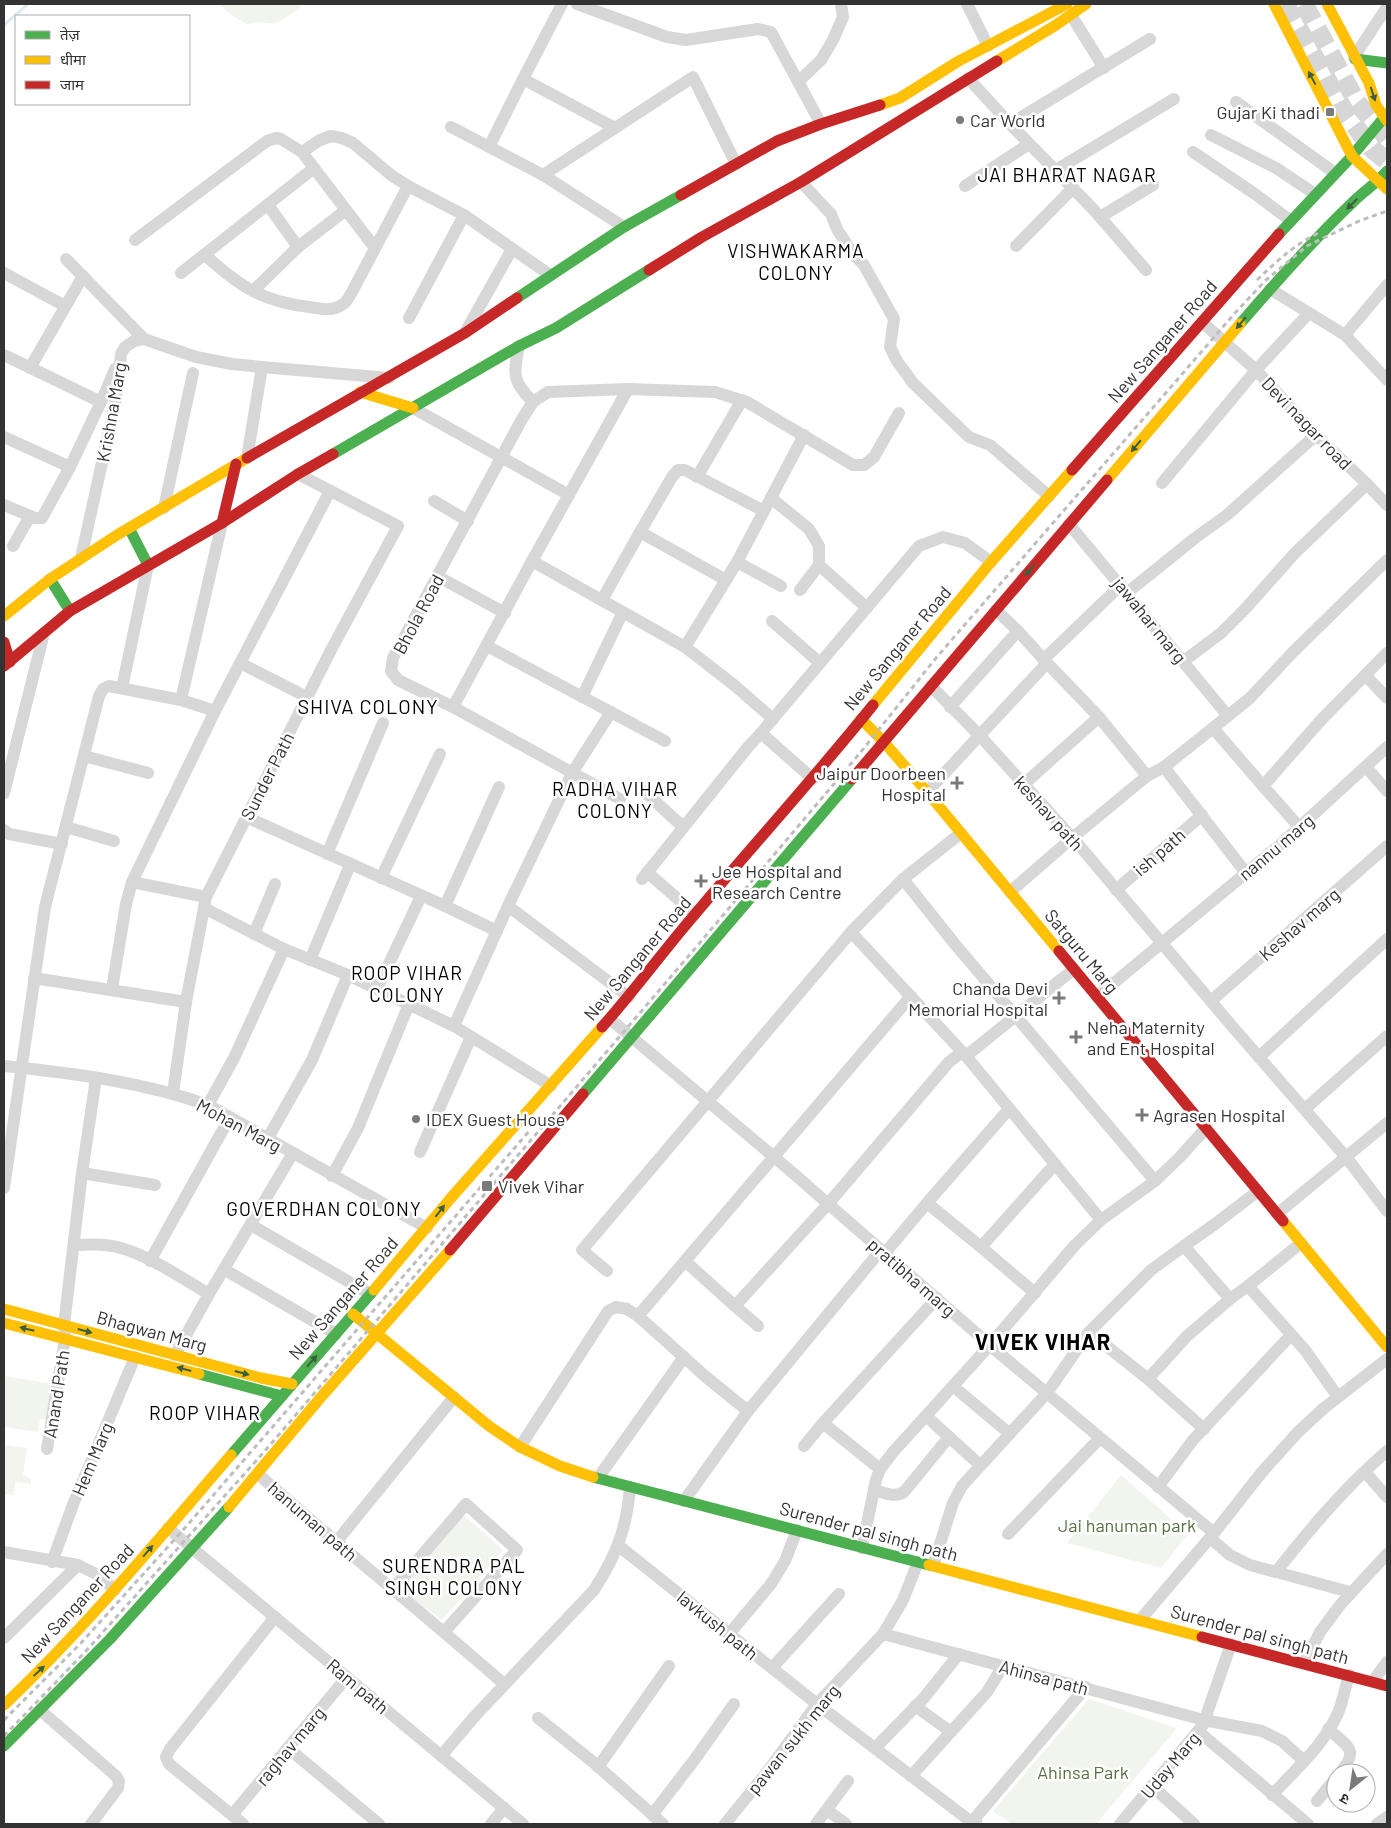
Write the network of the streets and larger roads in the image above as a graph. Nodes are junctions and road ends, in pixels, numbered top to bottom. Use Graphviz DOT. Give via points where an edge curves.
graph roads {
  1 [pos="562,4"];
  2 [pos="578,4"];
  3 [pos="841,4"];
  4 [pos="967,4"];
  5 [pos="1086,4"];
  6 [pos="1274,4"];
  7 [pos="1327,4"];
  8 [pos="1387,7"];
  9 [pos="1042,9"];
  10 [pos="1068,9"];
  11 [pos="1150,39"];
  12 [pos="988,46"];
  13 [pos="1355,58"];
  14 [pos="1387,63"];
  15 [pos="1104,68"];
  16 [pos="968,78"];
  17 [pos="523,79"];
  18 [pos="798,82"];
  19 [pos="1174,99"];
  20 [pos="1236,102"];
  21 [pos="1386,117"];
  22 [pos="821,124"];
  23 [pos="1010,124"];
  24 [pos="451,127"];
  25 [pos="615,128"];
  26 [pos="1212,135"];
  27 [pos="1029,144"];
  28 [pos="489,147"];
  29 [pos="302,152"];
  30 [pos="1193,152"];
  31 [pos="1352,156"];
  32 [pos="736,164"];
  33 [pos="314,168"];
  34 [pos="1056,170"];
  35 [pos="1387,171"];
  36 [pos="1335,173"];
  37 [pos="542,175"];
  38 [pos="801,182"];
  39 [pos="1153,185"];
  40 [pos="408,186"];
  41 [pos="965,186"];
  42 [pos="1382,186"];
  43 [pos="1073,188"];
  44 [pos="1315,194"];
  45 [pos="268,205"];
  46 [pos="346,210"];
  47 [pos="464,215"];
  48 [pos="1100,217"];
  49 [pos="1291,221"];
  50 [pos="624,227"];
  51 [pos="135,240"];
  52 [pos="1016,246"];
  53 [pos="298,247"];
  54 [pos="375,248"];
  55 [pos="512,249"];
  56 [pos="204,256"];
  57 [pos="66,258"];
  58 [pos="1146,270"];
  59 [pos="4,273"];
  60 [pos="181,273"];
  61 [pos="550,275"];
  62 [pos="83,276"];
  63 [pos="1387,284"];
  64 [pos="1270,289"];
  65 [pos="253,291"];
  66 [pos="64,306"];
  67 [pos="1309,312"];
  68 [pos="410,318"];
  69 [pos="1202,322"];
  70 [pos="465,333"];
  71 [pos="1345,335"];
  72 [pos="144,339"];
  73 [pos="1225,341"];
  74 [pos="520,346"];
  75 [pos="121,354"];
  76 [pos="4,355"];
  77 [pos="262,367"];
  78 [pos="30,368"];
  79 [pos="1256,370"];
  80 [pos="193,373"];
  81 [pos="389,378"];
  82 [pos="1387,380"];
  83 [pos="628,390"];
  84 [pos="360,392"];
  85 [pos="742,400"];
  86 [pos="101,402"];
  87 [pos="533,402"];
  88 [pos="413,408"];
  89 [pos="898,413"];
  90 [pos="804,435"];
  91 [pos="1316,435"];
  92 [pos="4,437"];
  93 [pos="503,458"];
  94 [pos="242,461"];
  95 [pos="70,467"];
  96 [pos="298,474"];
  97 [pos="697,477"];
  98 [pos="1162,483"];
  99 [pos="1367,484"];
  100 [pos="330,491"];
  101 [pos="569,495"];
  102 [pos="1049,496"];
  103 [pos="771,498"];
  104 [pos="434,502"];
  105 [pos="4,504"];
  106 [pos="1387,506"];
  107 [pos="164,508"];
  108 [pos="764,511"];
  109 [pos="30,516"];
  110 [pos="468,521"];
  111 [pos="222,523"];
  112 [pos="1070,524"];
  113 [pos="129,528"];
  114 [pos="640,532"];
  115 [pos="13,546"];
  116 [pos="81,558"];
  117 [pos="1387,560"];
  118 [pos="532,561"];
  119 [pos="737,562"];
  120 [pos="991,562"];
  121 [pos="819,564"];
  122 [pos="148,566"];
  123 [pos="437,576"];
  124 [pos="50,579"];
  125 [pos="726,580"];
  126 [pos="781,586"];
  127 [pos="1124,589"];
  128 [pos="800,590"];
  129 [pos="602,600"];
  130 [pos="866,608"];
  131 [pos="996,610"];
  132 [pos="70,611"];
  133 [pos="623,612"];
  134 [pos="505,613"];
  135 [pos="4,616"];
  136 [pos="772,621"];
  137 [pos="1018,631"];
  138 [pos="44,633"];
  139 [pos="4,642"];
  140 [pos="488,646"];
  141 [pos="685,647"];
  142 [pos="1387,653"];
  143 [pos="1045,661"];
  144 [pos="1184,661"];
  145 [pos="240,663"];
  146 [pos="820,663"];
  147 [pos="7,664"];
  148 [pos="1365,675"];
  149 [pos="931,686"];
  150 [pos="122,688"];
  151 [pos="307,697"];
  152 [pos="582,697"];
  153 [pos="1387,698"];
  154 [pos="182,700"];
  155 [pos="453,707"];
  156 [pos="950,707"];
  157 [pos="215,711"];
  158 [pos="611,712"];
  159 [pos="1228,716"];
  160 [pos="1099,717"];
  161 [pos="774,719"];
  162 [pos="861,719"];
  163 [pos="383,723"];
  164 [pos="1213,728"];
  165 [pos="761,733"];
  166 [pos="981,737"];
  167 [pos="665,741"];
  168 [pos="884,742"];
  169 [pos="1387,747"];
  170 [pos="440,754"];
  171 [pos="84,756"];
  172 [pos="1164,767"];
  173 [pos="1366,768"];
  174 [pos="572,773"];
  175 [pos="148,774"];
  176 [pos="1147,776"];
  177 [pos="813,779"];
  178 [pos="1024,785"];
  179 [pos="1263,786"];
  180 [pos="499,787"];
  181 [pos="643,790"];
  182 [pos="1387,790"];
  183 [pos="928,792"];
  184 [pos="4,793"];
  185 [pos="620,799"];
  186 [pos="1202,815"];
  187 [pos="246,818"];
  188 [pos="683,826"];
  189 [pos="66,827"];
  190 [pos="1300,828"];
  191 [pos="4,830"];
  192 [pos="961,833"];
  193 [pos="1072,838"];
  194 [pos="114,841"];
  195 [pos="62,844"];
  196 [pos="1387,846"];
  197 [pos="327,854"];
  198 [pos="350,865"];
  199 [pos="1246,873"];
  200 [pos="381,878"];
  201 [pos="903,879"];
  202 [pos="132,882"];
  203 [pos="275,884"];
  204 [pos="1116,890"];
  205 [pos="1010,892"];
  206 [pos="421,896"];
  207 [pos="205,902"];
  208 [pos="445,906"];
  209 [pos="508,906"];
  210 [pos="696,914"];
  211 [pos="497,931"];
  212 [pos="851,932"];
  213 [pos="254,934"];
  214 [pos="1387,939"];
  215 [pos="1162,944"];
  216 [pos="284,949"];
  217 [pos="310,960"];
  218 [pos="1074,969"];
  219 [pos="348,975"];
  220 [pos="34,978"];
  221 [pos="112,989"];
  222 [pos="378,990"];
  223 [pos="911,996"];
  224 [pos="629,997"];
  225 [pos="1097,998"];
  226 [pos="1211,1001"];
  227 [pos="186,1002"];
  228 [pos="409,1004"];
  229 [pos="1016,1017"];
  230 [pos="610,1019"];
  231 [pos="454,1026"];
  232 [pos="471,1036"];
  233 [pos="633,1036"];
  234 [pos="1387,1036"];
  235 [pos="964,1054"];
  236 [pos="1259,1057"];
  237 [pos="4,1066"];
  238 [pos="22,1068"];
  239 [pos="96,1078"];
  240 [pos="551,1086"];
  241 [pos="173,1093"];
  242 [pos="709,1101"];
  243 [pos="208,1105"];
  244 [pos="1009,1109"];
  245 [pos="1305,1109"];
  246 [pos="230,1117"];
  247 [pos="1387,1123"];
  248 [pos="1206,1128"];
  249 [pos="268,1138"];
  250 [pos="420,1152"];
  251 [pos="293,1153"];
  252 [pos="774,1157"];
  253 [pos="1346,1157"];
  254 [pos="1055,1164"];
  255 [pos="82,1173"];
  256 [pos="332,1176"];
  257 [pos="1155,1180"];
  258 [pos="155,1185"];
  259 [pos="4,1188"];
  260 [pos="1258,1191"];
  261 [pos="927,1203"];
  262 [pos="828,1204"];
  263 [pos="1387,1211"];
  264 [pos="1277,1214"];
  265 [pos="1101,1220"];
  266 [pos="251,1225"];
  267 [pos="427,1228"];
  268 [pos="1301,1243"];
  269 [pos="74,1245"];
  270 [pos="1184,1246"];
  271 [pos="981,1247"];
  272 [pos="883,1252"];
  273 [pos="150,1261"];
  274 [pos="686,1262"];
  275 [pos="225,1270"];
  276 [pos="607,1271"];
  277 [pos="1248,1286"];
  278 [pos="1035,1293"];
  279 [pos="209,1294"];
  280 [pos="370,1294"];
  281 [pos="937,1298"];
  282 [pos="1230,1298"];
  283 [pos="735,1306"];
  284 [pos="4,1309"];
  285 [pos="353,1314"];
  286 [pos="638,1316"];
  287 [pos="4,1323"];
  288 [pos="758,1326"];
  289 [pos="65,1332"];
  290 [pos="1089,1332"];
  291 [pos="336,1334"];
  292 [pos="378,1334"];
  293 [pos="1291,1335"];
  294 [pos="990,1345"];
  295 [pos="1387,1347"];
  296 [pos="175,1355"];
  297 [pos="135,1357"];
  298 [pos="684,1357"];
  299 [pos="1387,1359"];
  300 [pos="1148,1379"];
  301 [pos="292,1384"];
  302 [pos="954,1387"];
  303 [pos="1047,1393"];
  304 [pos="282,1396"];
  305 [pos="454,1397"];
  306 [pos="1338,1397"];
  307 [pos="748,1411"];
  308 [pos="926,1416"];
  309 [pos="823,1423"];
  310 [pos="1204,1429"];
  311 [pos="1010,1434"];
  312 [pos="950,1437"];
  313 [pos="1100,1438"];
  314 [pos="804,1446"];
  315 [pos="520,1447"];
  316 [pos="47,1449"];
  317 [pos="1387,1451"];
  318 [pos="980,1465"];
  319 [pos="880,1469"];
  320 [pos="1365,1472"];
  321 [pos="258,1474"];
  322 [pos="598,1478"];
  323 [pos="630,1487"];
  324 [pos="1158,1487"];
  325 [pos="874,1490"];
  326 [pos="1387,1495"];
  327 [pos="684,1501"];
  328 [pos="168,1528"];
  329 [pos="797,1530"];
  330 [pos="1008,1534"];
  331 [pos="1212,1536"];
  332 [pos="337,1541"];
  333 [pos="619,1546"];
  334 [pos="862,1548"];
  335 [pos="192,1549"];
  336 [pos="4,1552"];
  337 [pos="1387,1554"];
  338 [pos="52,1562"];
  339 [pos="918,1562"];
  340 [pos="78,1566"];
  341 [pos="933,1566"];
  342 [pos="1276,1572"];
  343 [pos="115,1590"];
  344 [pos="392,1590"];
  345 [pos="1350,1592"];
  346 [pos="838,1594"];
  347 [pos="275,1617"];
  348 [pos="1140,1620"];
  349 [pos="444,1632"];
  350 [pos="729,1634"];
  351 [pos="884,1634"];
  352 [pos="4,1638"];
  353 [pos="1231,1644"];
  354 [pos="960,1654"];
  355 [pos="1387,1662"];
  356 [pos="1304,1663"];
  357 [pos="669,1666"];
  358 [pos="1003,1666"];
  359 [pos="772,1668"];
  360 [pos="1349,1675"];
  361 [pos="347,1677"];
  362 [pos="1373,1681"];
  363 [pos="504,1684"];
  364 [pos="1387,1686"];
  365 [pos="1086,1687"];
  366 [pos="734,1704"];
  367 [pos="817,1704"];
  368 [pos="4,1705"];
  369 [pos="915,1706"];
  370 [pos="40,1710"];
  371 [pos="538,1718"];
  372 [pos="1201,1726"];
  373 [pos="1328,1730"];
  374 [pos="951,1732"];
  375 [pos="4,1746"];
  376 [pos="288,1748"];
  377 [pos="875,1748"];
  378 [pos="441,1756"];
  379 [pos="1304,1761"];
  380 [pos="1348,1763"];
  381 [pos="598,1766"];
  382 [pos="911,1776"];
  383 [pos="848,1781"];
  384 [pos="1152,1786"];
  385 [pos="1326,1790"];
  386 [pos="1272,1796"];
  387 [pos="1317,1801"];
  388 [pos="504,1808"];
  389 [pos="826,1810"];
  390 [pos="652,1814"];
  391 [pos="232,1815"];
  392 [pos="1387,1817"];
  393 [pos="92,1824"];
  394 [pos="243,1824"];
  395 [pos="379,1824"];
  396 [pos="491,1824"];
  397 [pos="523,1824"];
  398 [pos="663,1824"];
  399 [pos="725,1824"];
  400 [pos="816,1824"];
  401 [pos="846,1824"];
  402 [pos="975,1824"];
  403 [pos="1120,1824"];
  404 [pos="1194,1824"];
  405 [pos="1308,1824"];
  406 [pos="1377,1824"];
  1 -- 17 [label="street"];
  2 -- 18 [label="street" via="667,37 686,40 758,29 771,32"];
  3 -- 18 [label="street" via="843,17 833,40 821,60"];
  4 -- 12 [label="street"];
  5 -- 10 [label="street"];
  31 -- 6 [label="street, one-way"];
  7 -- 13 [label="street"];
  8 -- 13 [label="street"];
  9 -- 10 [label="street"];
  9 -- 12 [label="street"];
  10 -- 15 [label="street"];
  10 -- 16 [label="street"];
  11 -- 15 [label="street"];
  12 -- 22 [label="street" via="900,98"];
  13 -- 14 [label="street"];
  13 -- 21 [label="street, one-way" via="1369,83 1376,105"];
  15 -- 23 [label="street"];
  16 -- 23 [label="street"];
  16 -- 38 [label="street"];
  17 -- 25 [label="street"];
  17 -- 28 [label="street"];
  18 -- 22 [label="street"];
  19 -- 34 [label="street"];
  20 -- 36 [label="street"];
  21 -- 31 [label="street, New Sanganer Road"];
  22 -- 32 [label="street" via="777,141"];
  23 -- 27 [label="street"];
  24 -- 28 [label="street"];
  25 -- 32 [label="street" via="693,76"];
  25 -- 37 [label="street"];
  26 -- 44 [label="street" via="1276,168"];
  27 -- 34 [label="street"];
  27 -- 41 [label="street"];
  28 -- 37 [label="street"];
  29 -- 33 [label="street"];
  29 -- 40 [label="street" via="331,136 342,138 354,143"];
  29 -- 51 [label="street" via="276,138 267,141"];
  30 -- 49 [label="street"];
  31 -- 36 [label="street, New Sanganer Road"];
  31 -- 42 [label="street"];
  32 -- 50 [label="street"];
  33 -- 45 [label="street"];
  33 -- 46 [label="street"];
  34 -- 43 [label="street"];
  35 -- 42 [label="street"];
  36 -- 44 [label="street, New Sanganer Road"];
  37 -- 50 [label="street"];
  38 -- 74 [label="street" via="702,237 556,328"];
  38 -- 102 [label="street" via="831,214 853,254 864,265 894,319 890,347 913,383 969,437 990,445"];
  39 -- 48 [label="street"];
  40 -- 47 [label="street"];
  40 -- 54 [label="street"];
  42 -- 64 [label="street, one-way" via="1354,201"];
  43 -- 48 [label="street"];
  43 -- 52 [label="street"];
  44 -- 49 [label="street, New Sanganer Road"];
  45 -- 53 [label="street"];
  45 -- 56 [label="street"];
  46 -- 53 [label="street"];
  46 -- 54 [label="street"];
  47 -- 55 [label="street"];
  47 -- 68 [label="street"];
  48 -- 58 [label="street"];
  49 -- 69 [label="street, New Sanganer Road"];
  50 -- 61 [label="street"];
  53 -- 65 [label="street"];
  54 -- 65 [label="street" via="344,304 329,310 287,305"];
  55 -- 61 [label="street"];
  55 -- 70 [label="street"];
  56 -- 60 [label="street"];
  56 -- 65 [label="street"];
  57 -- 62 [label="street"];
  59 -- 66 [label="street"];
  61 -- 70 [label="street"];
  62 -- 66 [label="street"];
  62 -- 72 [label="street"];
  63 -- 71 [label="street"];
  64 -- 67 [label="street"];
  64 -- 73 [label="street, one-way"];
  66 -- 78 [label="street"];
  67 -- 71 [label="street"];
  67 -- 79 [label="street"];
  69 -- 73 [label="street, Devi nagar road"];
  69 -- 102 [label="street, New Sanganer Road"];
  70 -- 81 [label="street"];
  71 -- 82 [label="street"];
  72 -- 75 [label="street, Krishna Marg" via="124,347"];
  72 -- 77 [label="street" via="196,357"];
  73 -- 79 [label="street, Devi nagar road"];
  73 -- 112 [label="street, one-way"];
  74 -- 87 [label="street" via="515,366 516,379 522,392"];
  74 -- 88 [label="street"];
  75 -- 86 [label="street"];
  75 -- 116 [label="street, Krishna Marg" via="116,399"];
  76 -- 78 [label="street"];
  77 -- 81 [label="street"];
  77 -- 94 [label="street"];
  78 -- 86 [label="street"];
  79 -- 91 [label="street, Devi nagar road"];
  79 -- 98 [label="street"];
  80 -- 107 [label="street"];
  81 -- 84 [label="street"];
  83 -- 85 [label="street" via="716,392"];
  83 -- 87 [label="street" via="548,392"];
  83 -- 101 [label="street"];
  84 -- 88 [label="street"];
  84 -- 94 [label="street"];
  85 -- 90 [label="street"];
  85 -- 97 [label="street"];
  86 -- 95 [label="street"];
  87 -- 93 [label="street, Bhola Road"];
  88 -- 93 [label="street"];
  88 -- 96 [label="street"];
  89 -- 90 [label="street" via="874,457 864,465 853,465"];
  90 -- 103 [label="street"];
  91 -- 99 [label="street, Devi nagar road"];
  91 -- 127 [label="street" via="1227,515"];
  92 -- 95 [label="street"];
  93 -- 101 [label="street"];
  93 -- 110 [label="street, Bhola Road"];
  94 -- 107 [label="street"];
  94 -- 111 [label="street"];
  95 -- 109 [label="street" via="42,518"];
  96 -- 100 [label="street, Sunder Path"];
  96 -- 111 [label="street"];
  97 -- 108 [label="street"];
  97 -- 114 [label="street" via="678,470"];
  99 -- 106 [label="street, Devi nagar road"];
  99 -- 144 [label="street" via="1295,553 1245,609"];
  100 -- 145 [label="street"];
  100 -- 151 [label="street, Sunder Path" via="398,526"];
  101 -- 118 [label="street"];
  102 -- 120 [label="street, New Sanganer Road"];
  103 -- 108 [label="street"];
  103 -- 121 [label="street" via="809,529 819,546"];
  104 -- 110 [label="street"];
  105 -- 109 [label="street"];
  107 -- 113 [label="street"];
  108 -- 119 [label="street"];
  109 -- 115 [label="street"];
  110 -- 123 [label="street, Bhola Road"];
  111 -- 122 [label="street"];
  111 -- 154 [label="street"];
  112 -- 127 [label="street, jawahar marg"];
  112 -- 131 [label="street, one-way"];
  113 -- 116 [label="street"];
  113 -- 122 [label="street"];
  114 -- 125 [label="street"];
  114 -- 129 [label="street"];
  116 -- 124 [label="street"];
  117 -- 159 [label="street" via="1250,698"];
  118 -- 129 [label="street"];
  118 -- 134 [label="street"];
  119 -- 125 [label="street"];
  119 -- 126 [label="street"];
  120 -- 130 [label="street" via="965,544 943,537 920,546"];
  120 -- 162 [label="street, New Sanganer Road"];
  121 -- 128 [label="street"];
  121 -- 130 [label="street"];
  122 -- 132 [label="street"];
  122 -- 150 [label="street"];
  123 -- 134 [label="street"];
  123 -- 155 [label="street, Bhola Road" via="393,658 391,671 398,680"];
  124 -- 132 [label="street"];
  124 -- 135 [label="street"];
  125 -- 141 [label="street"];
  127 -- 143 [label="street"];
  127 -- 144 [label="street, jawahar marg"];
  129 -- 133 [label="street"];
  130 -- 146 [label="street"];
  131 -- 137 [label="street"];
  131 -- 149 [label="street"];
  132 -- 138 [label="street"];
  133 -- 141 [label="street"];
  133 -- 152 [label="street"];
  134 -- 140 [label="street"];
  136 -- 146 [label="street"];
  137 -- 143 [label="street"];
  137 -- 156 [label="street"];
  138 -- 147 [label="street"];
  138 -- 184 [label="street"];
  139 -- 147 [label="street"];
  140 -- 152 [label="street"];
  140 -- 155 [label="street"];
  141 -- 161 [label="street"];
  142 -- 148 [label="street"];
  143 -- 160 [label="street"];
  143 -- 166 [label="street"];
  144 -- 159 [label="street, jawahar marg"];
  145 -- 151 [label="street"];
  145 -- 157 [label="street"];
  146 -- 161 [label="street"];
  148 -- 153 [label="street"];
  148 -- 179 [label="street"];
  149 -- 156 [label="street, keshav path"];
  149 -- 168 [label="street"];
  150 -- 154 [label="street"];
  150 -- 171 [label="street" via="109,686 99,696"];
  151 -- 187 [label="street, Sunder Path"];
  152 -- 158 [label="street"];
  154 -- 157 [label="street"];
  155 -- 174 [label="street, Bhola Road"];
  156 -- 166 [label="street, keshav path"];
  157 -- 202 [label="street"];
  158 -- 167 [label="street"];
  158 -- 174 [label="street"];
  159 -- 164 [label="street"];
  160 -- 176 [label="street"];
  160 -- 178 [label="street"];
  161 -- 165 [label="street"];
  162 -- 168 [label="street, Satguru Marg"];
  162 -- 177 [label="street, New Sanganer Road"];
  163 -- 197 [label="street"];
  164 -- 172 [label="street"];
  164 -- 179 [label="street"];
  165 -- 177 [label="street"];
  165 -- 188 [label="street"];
  166 -- 178 [label="street, keshav path"];
  166 -- 183 [label="street"];
  168 -- 183 [label="street, Satguru Marg"];
  168 -- 233 [label="street"];
  169 -- 173 [label="street, nannu marg"];
  170 -- 200 [label="street"];
  171 -- 175 [label="street"];
  171 -- 189 [label="street"];
  172 -- 176 [label="street"];
  172 -- 186 [label="street"];
  173 -- 182 [label="street"];
  173 -- 190 [label="street, nannu marg"];
  174 -- 185 [label="street, Bhola Road"];
  174 -- 209 [label="street"];
  176 -- 193 [label="street"];
  177 -- 210 [label="street, New Sanganer Road"];
  178 -- 193 [label="street, keshav path"];
  179 -- 190 [label="street"];
  180 -- 208 [label="street"];
  181 -- 188 [label="street"];
  183 -- 192 [label="street, Satguru Marg"];
  186 -- 199 [label="street"];
  186 -- 204 [label="street, ish path"];
  187 -- 197 [label="street"];
  187 -- 207 [label="street, Sunder Path"];
  188 -- 210 [label="street" via="644,875"];
  189 -- 194 [label="street"];
  189 -- 195 [label="street"];
  190 -- 199 [label="street, nannu marg"];
  191 -- 195 [label="street" via="9,834"];
  192 -- 201 [label="street"];
  192 -- 205 [label="street, Satguru Marg"];
  193 -- 204 [label="street, keshav path"];
  193 -- 205 [label="street"];
  195 -- 220 [label="street" via="45,907"];
  196 -- 226 [label="street, Keshav marg"];
  197 -- 198 [label="street"];
  198 -- 200 [label="street"];
  198 -- 217 [label="street"];
  199 -- 215 [label="street, nannu marg"];
  200 -- 206 [label="street"];
  201 -- 212 [label="street"];
  201 -- 229 [label="street"];
  202 -- 207 [label="street"];
  202 -- 221 [label="street"];
  203 -- 213 [label="street"];
  204 -- 215 [label="street, keshav path"];
  205 -- 218 [label="street, Satguru Marg"];
  206 -- 208 [label="street"];
  206 -- 222 [label="street"];
  207 -- 213 [label="street"];
  207 -- 227 [label="street, Sunder Path"];
  208 -- 211 [label="street"];
  209 -- 211 [label="street"];
  209 -- 224 [label="street"];
  210 -- 224 [label="street, New Sanganer Road"];
  211 -- 231 [label="street"];
  212 -- 223 [label="street"];
  212 -- 242 [label="street"];
  213 -- 216 [label="street"];
  214 -- 236 [label="street"];
  215 -- 225 [label="street, nannu marg"];
  215 -- 226 [label="street, keshav path"];
  216 -- 217 [label="street"];
  216 -- 243 [label="street" via="234,1058"];
  217 -- 219 [label="street"];
  218 -- 225 [label="street, Satguru Marg"];
  218 -- 229 [label="street"];
  219 -- 222 [label="street"];
  219 -- 249 [label="street" via="312,1060"];
  220 -- 221 [label="street"];
  220 -- 238 [label="street"];
  221 -- 227 [label="street"];
  222 -- 228 [label="street"];
  223 -- 235 [label="street"];
  223 -- 252 [label="street"];
  224 -- 230 [label="street, New Sanganer Road"];
  225 -- 248 [label="street, Satguru Marg"];
  226 -- 236 [label="street, keshav path"];
  227 -- 241 [label="street, Sunder Path"];
  228 -- 231 [label="street"];
  228 -- 256 [label="street" via="358,1128"];
  229 -- 235 [label="street"];
  229 -- 257 [label="street"];
  230 -- 233 [label="street, pratibha marg"];
  230 -- 240 [label="street, New Sanganer Road"];
  231 -- 232 [label="street"];
  232 -- 240 [label="street"];
  232 -- 250 [label="street"];
  233 -- 242 [label="street, pratibha marg"];
  233 -- 292 [label="street"];
  234 -- 245 [label="street"];
  235 -- 244 [label="street"];
  235 -- 262 [label="street" via="949,1062"];
  236 -- 245 [label="street, keshav path"];
  237 -- 238 [label="street, Mohan Marg"];
  238 -- 239 [label="street, Mohan Marg"];
  238 -- 259 [label="street"];
  239 -- 241 [label="street, Mohan Marg"];
  239 -- 255 [label="street, Anand Path"];
  267 -- 240 [label="street, New Sanganer Road, one-way"];
  241 -- 243 [label="street, Mohan Marg"];
  242 -- 252 [label="street, pratibha marg"];
  242 -- 276 [label="street" via="582,1250"];
  243 -- 246 [label="street, Mohan Marg"];
  244 -- 254 [label="street"];
  244 -- 261 [label="street"];
  245 -- 253 [label="street, keshav path"];
  246 -- 249 [label="street, Mohan Marg"];
  246 -- 273 [label="street"];
  247 -- 253 [label="street"];
  248 -- 257 [label="street"];
  248 -- 260 [label="street, Satguru Marg"];
  249 -- 251 [label="street, Mohan Marg"];
  251 -- 256 [label="street, Mohan Marg"];
  251 -- 266 [label="street"];
  252 -- 262 [label="street, pratibha marg"];
  252 -- 274 [label="street"];
  253 -- 263 [label="street, keshav path"];
  253 -- 264 [label="street"];
  254 -- 265 [label="street"];
  254 -- 271 [label="street"];
  255 -- 258 [label="street"];
  255 -- 269 [label="street, Anand Path"];
  256 -- 267 [label="street, Mohan Marg"];
  257 -- 265 [label="street"];
  260 -- 264 [label="street, Satguru Marg"];
  260 -- 270 [label="street"];
  261 -- 271 [label="street"];
  261 -- 272 [label="street"];
  262 -- 272 [label="street, pratibha marg"];
  262 -- 283 [label="street"];
  264 -- 268 [label="street, Satguru Marg"];
  265 -- 278 [label="street" via="1075,1245"];
  266 -- 275 [label="street"];
  266 -- 280 [label="street"];
  267 -- 280 [label="street, New Sanganer Road"];
  268 -- 277 [label="street"];
  268 -- 295 [label="street, Satguru Marg"];
  269 -- 273 [label="street" via="106,1245"];
  269 -- 289 [label="street, Anand Path"];
  270 -- 282 [label="street"];
  270 -- 290 [label="street" via="1152,1270"];
  271 -- 278 [label="street"];
  272 -- 281 [label="street, pratibha marg"];
  272 -- 307 [label="street"];
  273 -- 279 [label="street"];
  274 -- 283 [label="street"];
  274 -- 286 [label="street"];
  275 -- 279 [label="street"];
  275 -- 291 [label="street"];
  277 -- 282 [label="street"];
  277 -- 293 [label="street"];
  278 -- 294 [label="street"];
  279 -- 296 [label="street"];
  280 -- 285 [label="street, New Sanganer Road"];
  281 -- 294 [label="street, pratibha marg"];
  281 -- 309 [label="street"];
  282 -- 300 [label="street" via="1187,1336"];
  283 -- 288 [label="street"];
  284 -- 289 [label="street, Bhagwan Marg"];
  285 -- 291 [label="street, New Sanganer Road"];
  285 -- 292 [label="street, Surender pal singh path"];
  286 -- 298 [label="street"];
  286 -- 315 [label="street" via="616,1307 608,1311"];
  289 -- 287 [label="street, Bhagwan Marg, one-way"];
  289 -- 296 [label="street, Bhagwan Marg, one-way"];
  289 -- 297 [label="street, Bhagwan Marg"];
  289 -- 316 [label="street, Anand Path"];
  290 -- 300 [label="street"];
  290 -- 303 [label="street"];
  301 -- 291 [label="street, New Sanganer Road, one-way"];
  292 -- 305 [label="street, Surender pal singh path"];
  292 -- 321 [label="street"];
  293 -- 306 [label="street"];
  293 -- 310 [label="street"];
  294 -- 302 [label="street"];
  294 -- 303 [label="street, pratibha marg"];
  296 -- 301 [label="street, Bhagwan Marg, one-way"];
  304 -- 297 [label="street, Bhagwan Marg, one-way"];
  297 -- 338 [label="street, Hem Marg"];
  298 -- 307 [label="street"];
  298 -- 322 [label="street"];
  299 -- 306 [label="street"];
  300 -- 310 [label="street"];
  301 -- 304 [label="street, New Sanganer Road"];
  302 -- 308 [label="street"];
  302 -- 311 [label="street"];
  303 -- 311 [label="street"];
  303 -- 313 [label="street, pratibha marg"];
  304 -- 328 [label="street, New Sanganer Road"];
  305 -- 315 [label="street, Surender pal singh path" via="488,1426"];
  305 -- 332 [label="street"];
  306 -- 331 [label="street" via="1298,1432"];
  307 -- 327 [label="street"];
  308 -- 312 [label="street"];
  308 -- 319 [label="street"];
  309 -- 314 [label="street"];
  309 -- 319 [label="street"];
  310 -- 324 [label="street"];
  311 -- 318 [label="street"];
  312 -- 318 [label="street"];
  312 -- 325 [label="street" via="904,1492 891,1495"];
  313 -- 324 [label="street, pratibha marg"];
  313 -- 330 [label="street"];
  315 -- 322 [label="street, Surender pal singh path" via="560,1466"];
  317 -- 320 [label="street"];
  318 -- 341 [label="street" via="962,1486 953,1503"];
  319 -- 325 [label="street"];
  320 -- 326 [label="street"];
  320 -- 342 [label="street" via="1310,1529"];
  321 -- 332 [label="street, hanuman path"];
  321 -- 335 [label="street"];
  322 -- 323 [label="street, Surender pal singh path"];
  323 -- 327 [label="street, Surender pal singh path"];
  323 -- 333 [label="street"];
  324 -- 331 [label="street, pratibha marg"];
  325 -- 334 [label="street"];
  327 -- 329 [label="street, Surender pal singh path"];
  328 -- 335 [label="street, Ram path"];
  343 -- 328 [label="street, New Sanganer Road, one-way"];
  329 -- 334 [label="street, Surender pal singh path"];
  329 -- 350 [label="street" via="785,1561 771,1584"];
  331 -- 342 [label="street, pratibha marg" via="1230,1555"];
  331 -- 348 [label="street"];
  332 -- 344 [label="street, hanuman path"];
  333 -- 350 [label="street, lavkush path"];
  333 -- 363 [label="street" via="594,1590"];
  334 -- 339 [label="street, Surender pal singh path"];
  335 -- 347 [label="street, Ram path"];
  335 -- 370 [label="street"];
  336 -- 338 [label="street"];
  337 -- 345 [label="street"];
  338 -- 340 [label="street"];
  339 -- 341 [label="street, Surender pal singh path"];
  339 -- 351 [label="street, pawan sukh marg" via="903,1600"];
  340 -- 343 [label="street" via="98,1575"];
  340 -- 352 [label="street"];
  341 -- 348 [label="street, Surender pal singh path"];
  342 -- 345 [label="street, pratibha marg"];
  368 -- 343 [label="street, New Sanganer Road, one-way" via="52,1659"];
  344 -- 349 [label="street, hanuman path"];
  344 -- 349 [label="street" via="466,1504 517,1550"];
  345 -- 356 [label="street" via="1320,1632"];
  346 -- 359 [label="street"];
  347 -- 361 [label="street, Ram path"];
  347 -- 391 [label="street" via="166,1756 169,1764"];
  348 -- 353 [label="street, Surender pal singh path"];
  349 -- 363 [label="street, hanuman path"];
  350 -- 359 [label="street, lavkush path"];
  351 -- 354 [label="street, Ahinsa path"];
  351 -- 367 [label="street, pawan sukh marg"];
  353 -- 356 [label="street, Surender pal singh path"];
  353 -- 372 [label="street, Uday Marg"];
  354 -- 358 [label="street, Ahinsa path"];
  354 -- 369 [label="street"];
  355 -- 362 [label="street"];
  356 -- 360 [label="street, Surender pal singh path"];
  357 -- 381 [label="street"];
  358 -- 365 [label="street, Ahinsa path"];
  358 -- 374 [label="street" via="987,1692"];
  359 -- 367 [label="street, lavkush path"];
  360 -- 362 [label="street, Surender pal singh path"];
  360 -- 373 [label="street" via="1338,1712"];
  361 -- 376 [label="street, raghav marg"];
  361 -- 378 [label="street, Ram path"];
  362 -- 364 [label="street, Surender pal singh path"];
  363 -- 378 [label="street"];
  365 -- 372 [label="street, Ahinsa path"];
  365 -- 402 [label="street" via="976,1817"];
  366 -- 390 [label="street"];
  367 -- 377 [label="street, lavkush path"];
  367 -- 399 [label="street, pawan sukh marg"];
  369 -- 374 [label="street"];
  369 -- 377 [label="street"];
  370 -- 375 [label="street"];
  370 -- 393 [label="street" via="119,1781 118,1788"];
  371 -- 381 [label="street"];
  372 -- 379 [label="street, Ahinsa path" via="1262,1731 1282,1742"];
  372 -- 384 [label="street, Uday Marg"];
  372 -- 386 [label="street"];
  373 -- 379 [label="street"];
  373 -- 380 [label="street" via="1349,1747 1352,1753"];
  374 -- 382 [label="street"];
  376 -- 391 [label="street, raghav marg"];
  376 -- 395 [label="street"];
  377 -- 382 [label="street, lavkush path"];
  378 -- 388 [label="street, Ram path"];
  379 -- 386 [label="street"];
  381 -- 390 [label="street"];
  382 -- 402 [label="street, lavkush path"];
  383 -- 389 [label="street"];
  384 -- 403 [label="street, Uday Marg"];
  384 -- 404 [label="street"];
  385 -- 387 [label="street"];
  386 -- 405 [label="street"];
  388 -- 396 [label="street"];
  388 -- 397 [label="street, Ram path"];
  389 -- 400 [label="street"];
  389 -- 401 [label="street"];
  390 -- 398 [label="street"];
  391 -- 394 [label="street"];
  392 -- 406 [label="street"];
}
